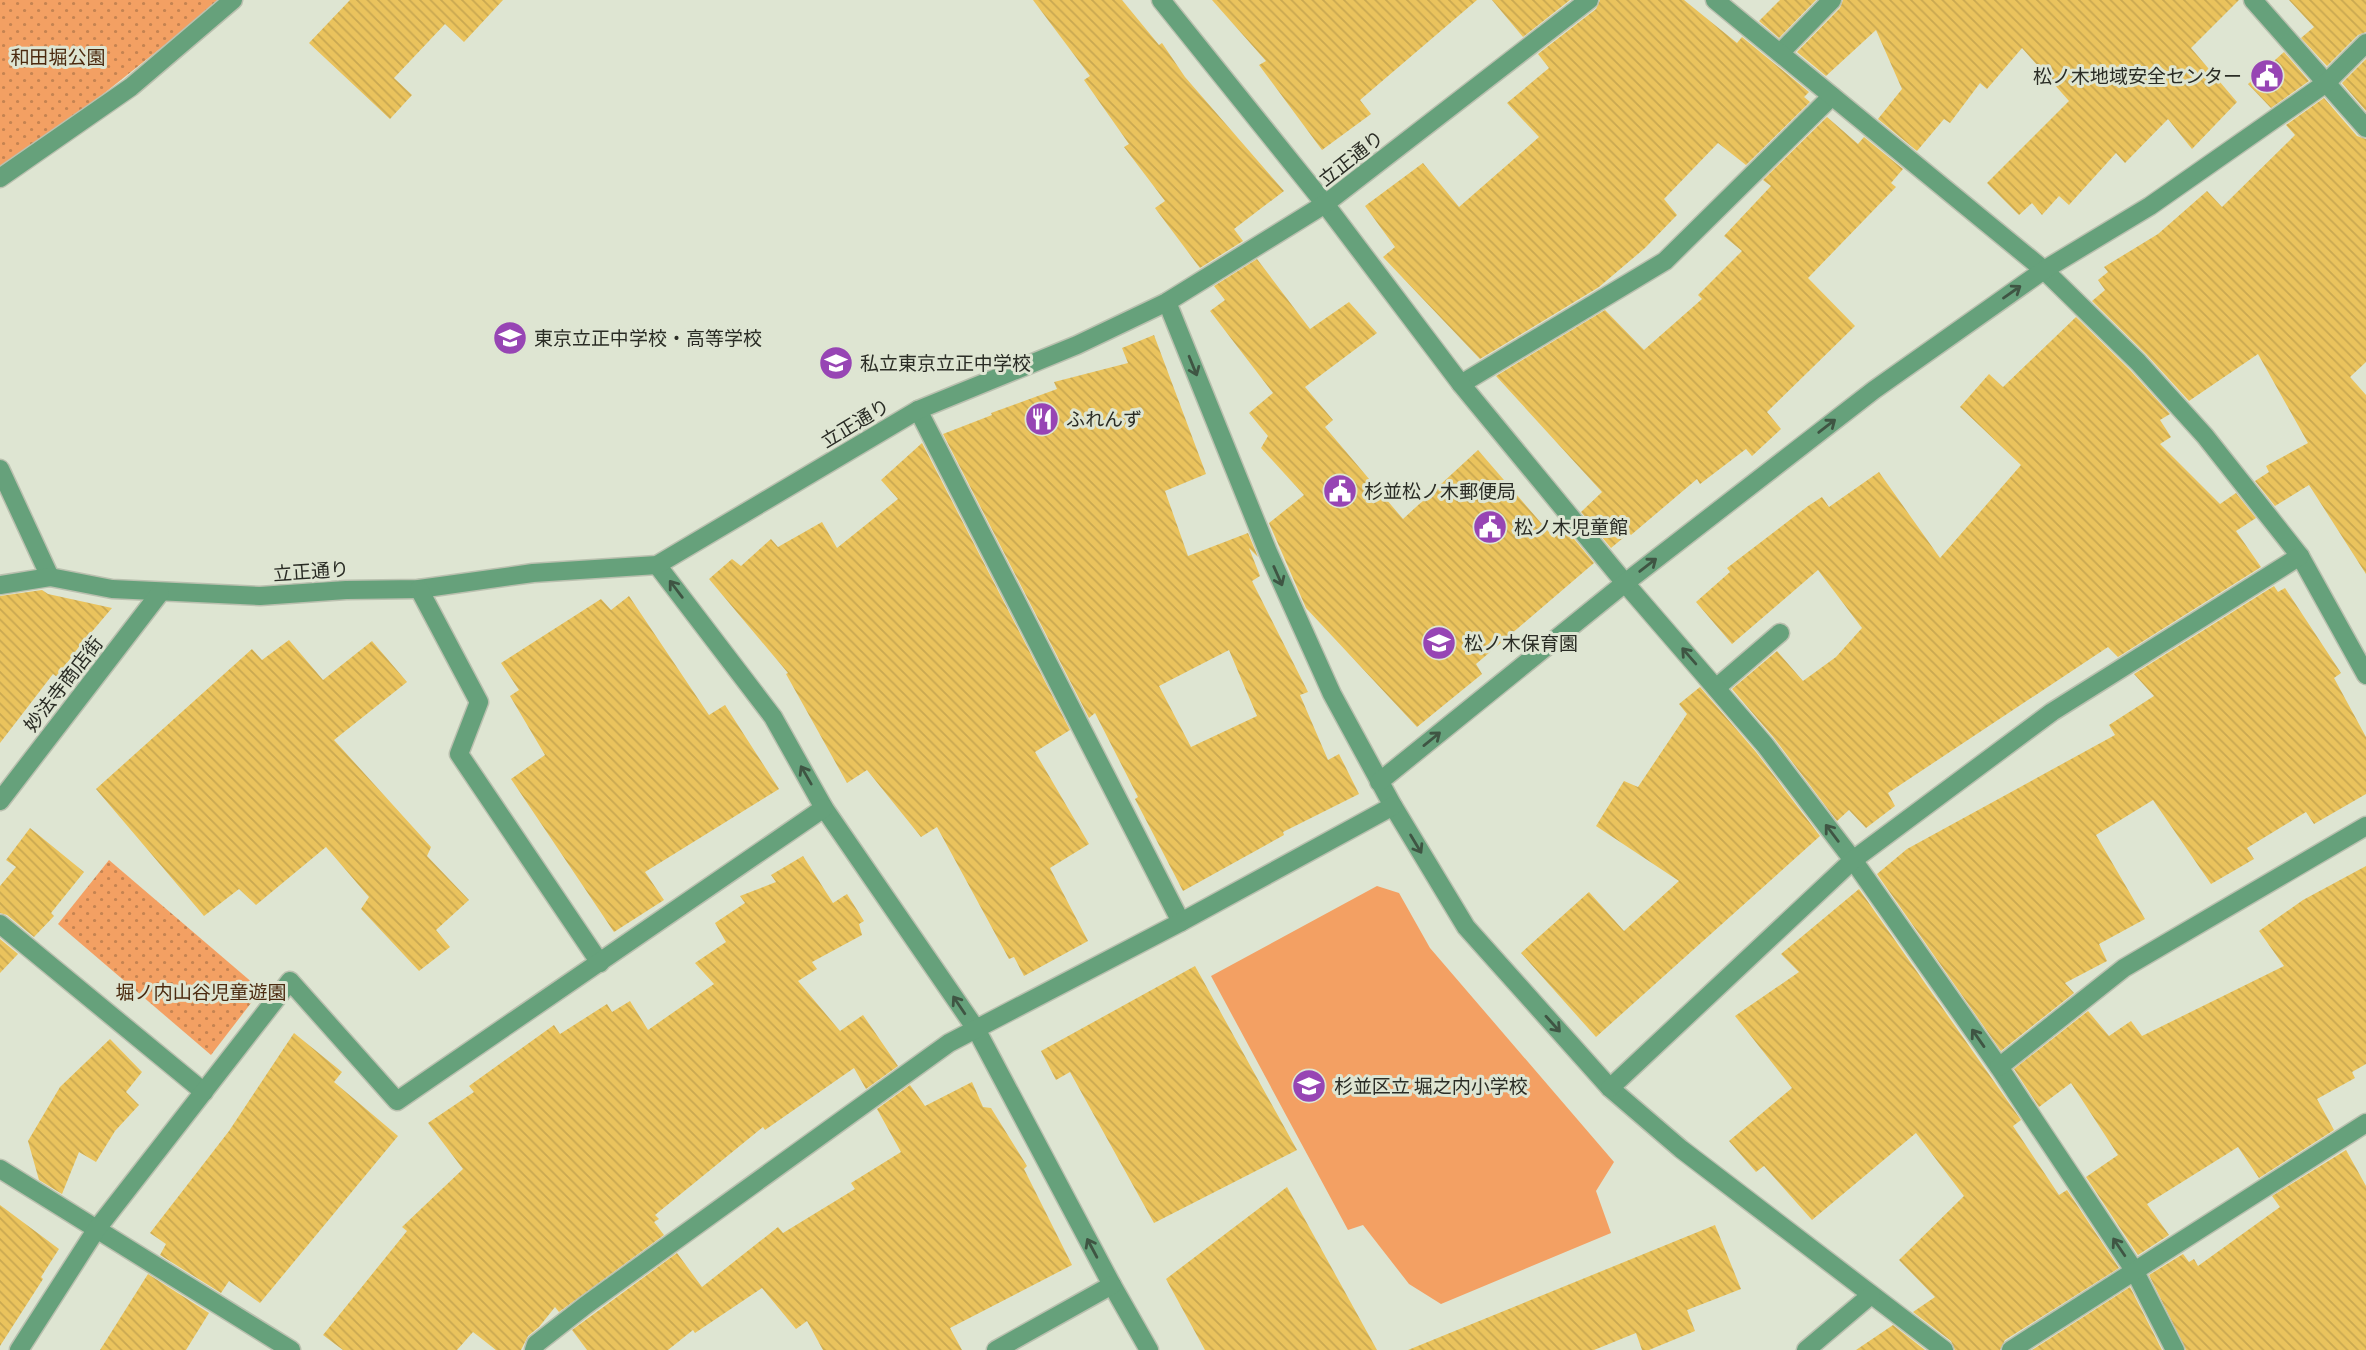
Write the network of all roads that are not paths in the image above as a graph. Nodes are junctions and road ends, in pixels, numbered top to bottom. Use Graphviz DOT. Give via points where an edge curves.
graph roads {
  1 [pos="233,0"];
  2 [pos="1161,0"];
  3 [pos="1715,0"];
  4 [pos="1832,0"];
  5 [pos="2253,0"];
  6 [pos="1578,3"];
  7 [pos="2366,43"];
  8 [pos="1780,53"];
  9 [pos="2326,83"];
  10 [pos="1832,96"];
  11 [pos="2366,128"];
  12 [pos="0,178"];
  13 [pos="1325,204"];
  14 [pos="2044,270"];
  15 [pos="1167,302"];
  16 [pos="1461,384"];
  17 [pos="918,410"];
  18 [pos="0,469"];
  19 [pos="2300,556"];
  20 [pos="657,565"];
  21 [pos="50,577"];
  22 [pos="1625,583"];
  23 [pos="0,585"];
  24 [pos="419,589"];
  25 [pos="160,593"];
  26 [pos="1780,633"];
  27 [pos="2366,675"];
  28 [pos="1716,688"];
  29 [pos="1380,782"];
  30 [pos="0,801"];
  31 [pos="1393,806"];
  32 [pos="824,808"];
  33 [pos="2366,826"];
  34 [pos="1853,860"];
  35 [pos="1181,922"];
  36 [pos="0,924"];
  37 [pos="600,962"];
  38 [pos="976,1029"];
  39 [pos="1999,1067"];
  40 [pos="1610,1088"];
  41 [pos="204,1092"];
  42 [pos="2366,1123"];
  43 [pos="0,1170"];
  44 [pos="96,1230"];
  45 [pos="2134,1270"];
  46 [pos="1112,1285"];
  47 [pos="1871,1295"];
  48 [pos="19,1350"];
  49 [pos="291,1350"];
  50 [pos="534,1350"];
  51 [pos="996,1350"];
  52 [pos="1149,1350"];
  53 [pos="1806,1350"];
  54 [pos="1944,1350"];
  55 [pos="2011,1350"];
  56 [pos="2175,1350"];
  1 -- 12 [label="street" via="131,87"];
  2 -- 13 [label="street"];
  3 -- 8 [label="street"];
  4 -- 8 [label="street"];
  5 -- 9 [label="street"];
  6 -- 13 [label="street, 立正通り"];
  7 -- 9 [label="street"];
  8 -- 10 [label="street"];
  9 -- 11 [label="street"];
  9 -- 14 [label="street" via="2150,206"];
  10 -- 14 [label="street"];
  10 -- 16 [label="street" via="1665,261"];
  13 -- 15 [label="street, 立正通り"];
  13 -- 16 [label="street"];
  14 -- 19 [label="street" via="2197,427"];
  22 -- 14 [label="street, one-way" via="1874,390"];
  15 -- 17 [label="street, 立正通り" via="1077,345"];
  15 -- 29 [label="street, one-way" via="1268,552 1332,694"];
  16 -- 22 [label="street"];
  17 -- 20 [label="street, 立正通り"];
  17 -- 35 [label="street"];
  18 -- 21 [label="street"];
  19 -- 27 [label="street"];
  19 -- 34 [label="street" via="2052,712"];
  20 -- 24 [label="street, 立正通り" via="533,573"];
  32 -- 20 [label="street, one-way" via="773,717"];
  21 -- 23 [label="street"];
  21 -- 25 [label="street, 立正通り"];
  28 -- 22 [label="street, one-way"];
  29 -- 22 [label="street, one-way"];
  24 -- 25 [label="street, 立正通り" via="260,596"];
  24 -- 37 [label="street" via="479,702 459,754"];
  25 -- 30 [label="street, 妙法寺商店街"];
  26 -- 28 [label="street"];
  34 -- 28 [label="street, one-way"];
  29 -- 31 [label="street"];
  31 -- 35 [label="street"];
  31 -- 40 [label="street, one-way" via="1466,928"];
  32 -- 37 [label="street"];
  38 -- 32 [label="street, one-way"];
  33 -- 39 [label="street" via="2124,968"];
  39 -- 34 [label="street, one-way"];
  34 -- 40 [label="street"];
  35 -- 38 [label="street"];
  36 -- 41 [label="street"];
  37 -- 41 [label="street" via="397,1101 290,981"];
  46 -- 38 [label="street, one-way"];
  38 -- 50 [label="street" via="950,1043 620,1280"];
  45 -- 39 [label="street, one-way"];
  40 -- 47 [label="street" via="1681,1149"];
  41 -- 44 [label="street"];
  42 -- 45 [label="street"];
  43 -- 44 [label="street"];
  44 -- 48 [label="street"];
  44 -- 49 [label="street"];
  45 -- 55 [label="street"];
  45 -- 56 [label="street"];
  46 -- 51 [label="street"];
  46 -- 52 [label="street"];
  47 -- 53 [label="street"];
  47 -- 54 [label="street"];
}
